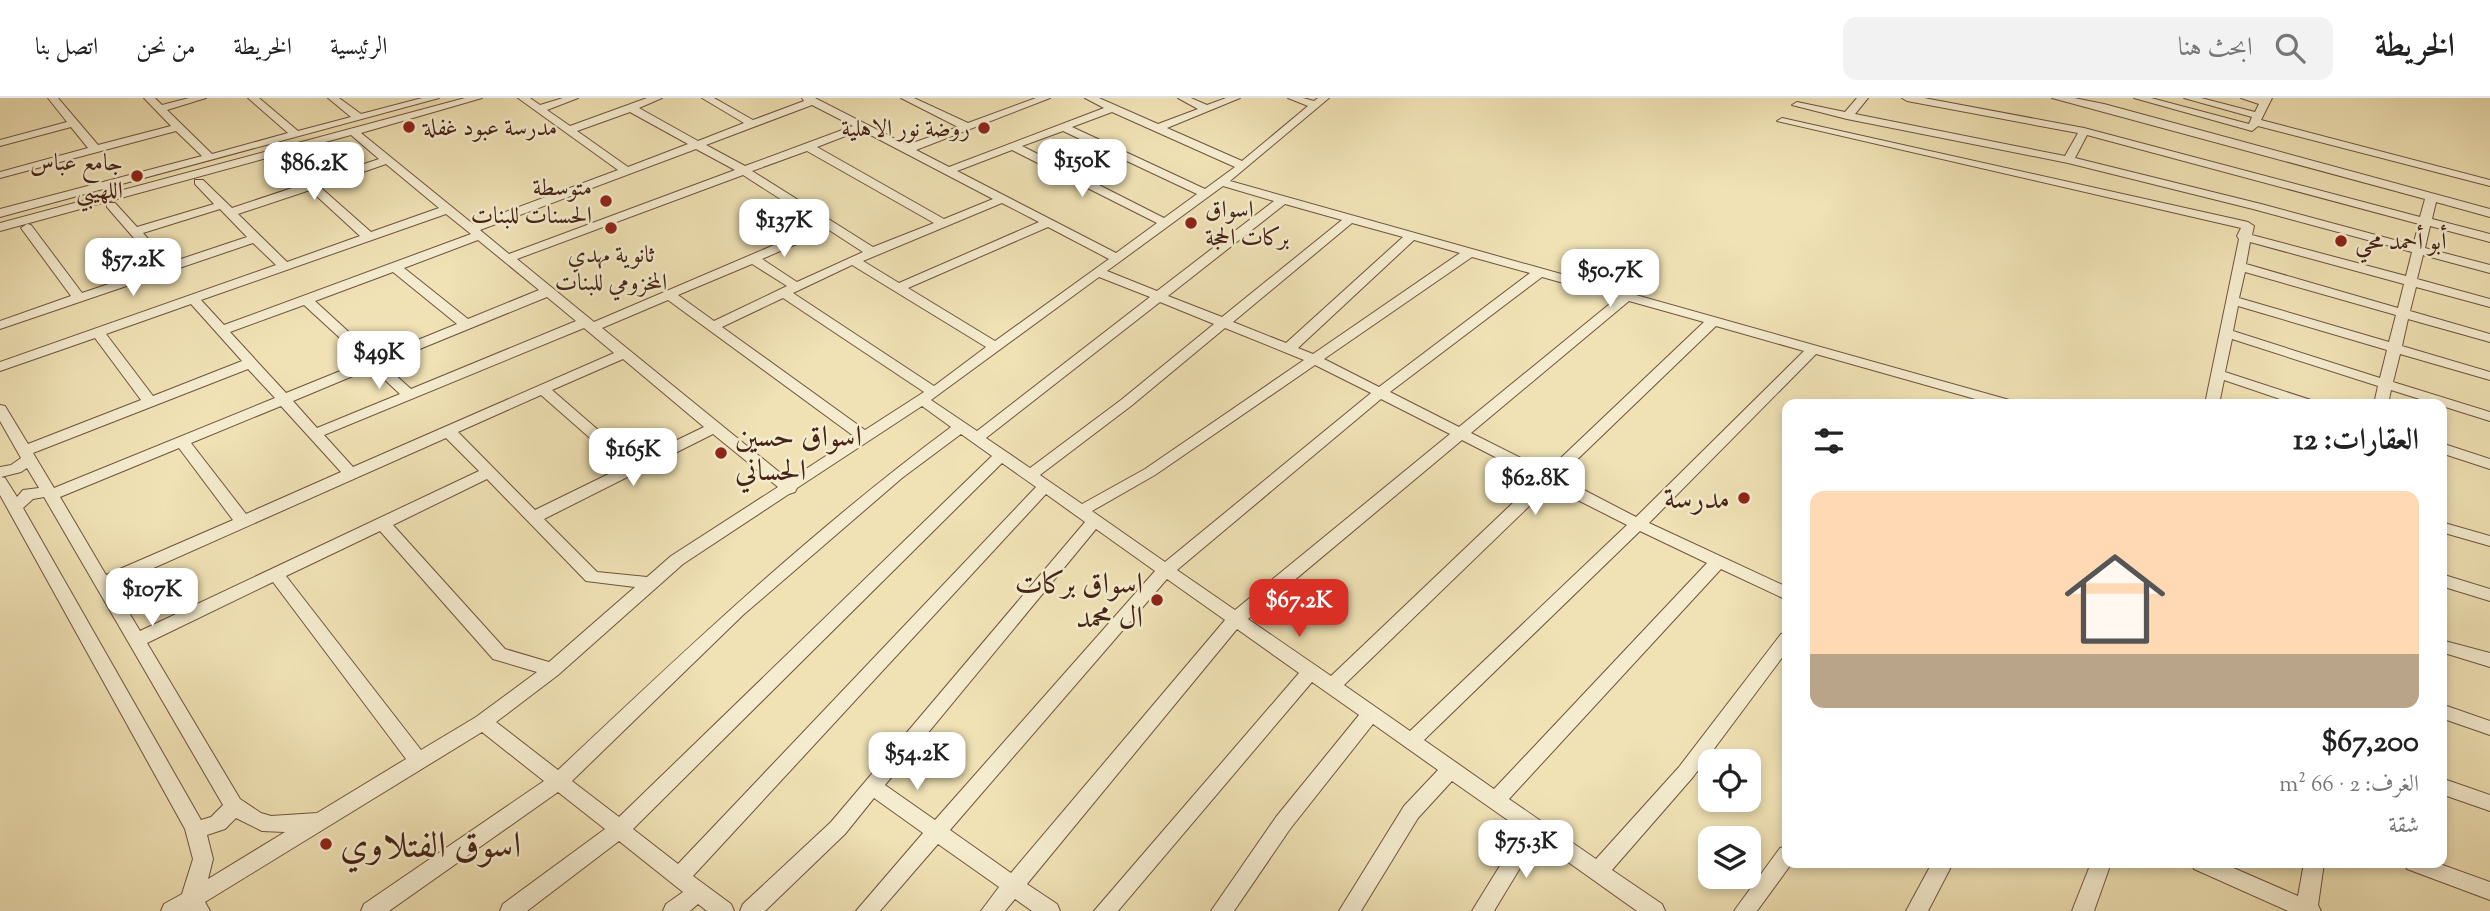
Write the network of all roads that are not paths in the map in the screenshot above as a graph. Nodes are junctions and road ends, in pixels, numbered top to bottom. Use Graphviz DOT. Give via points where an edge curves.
graph roads {
  1 [pos="53,98"];
  2 [pos="149,98"];
  3 [pos="201,98"];
  4 [pos="253,98"];
  5 [pos="434,98"];
  6 [pos="456,98"];
  7 [pos="477,98"];
  8 [pos="523,98"];
  9 [pos="573,98"];
  10 [pos="657,98"];
  11 [pos="707,98"];
  12 [pos="906,98"];
  13 [pos="1000,98"];
  14 [pos="1045,98"];
  15 [pos="1090,98"];
  16 [pos="1183,98"];
  17 [pos="1235,98"];
  18 [pos="1293,98"];
  19 [pos="1863,98"];
  20 [pos="1907,98"];
  21 [pos="2057,98"];
  22 [pos="2139,98"];
  23 [pos="2189,98"];
  24 [pos="2246,98"];
  25 [pos="339,99"];
  26 [pos="810,100"];
  27 [pos="2266,100"];
  28 [pos="1319,102"];
  29 [pos="1800,102"];
  30 [pos="1943,102"];
  31 [pos="631,108"];
  32 [pos="1020,108"];
  33 [pos="1113,108"];
  34 [pos="160,109"];
  35 [pos="539,109"];
  36 [pos="1208,109"];
  37 [pos="400,110"];
  38 [pos="1847,116"];
  39 [pos="359,118"];
  40 [pos="2255,122"];
  41 [pos="74,123"];
  42 [pos="753,124"];
  43 [pos="863,126"];
  44 [pos="178,127"];
  45 [pos="967,127"];
  46 [pos="1063,127"];
  47 [pos="1159,128"];
  48 [pos="2184,129"];
  49 [pos="570,130"];
  50 [pos="2084,131"];
  51 [pos="349,133"];
  52 [pos="297,135"];
  53 [pos="317,138"];
  54 [pos="0,143"];
  55 [pos="2242,144"];
  56 [pos="697,145"];
  57 [pos="807,146"];
  58 [pos="1013,146"];
  59 [pos="96,149"];
  60 [pos="908,149"];
  61 [pos="2166,152"];
  62 [pos="210,158"];
  63 [pos="240,159"];
  64 [pos="388,160"];
  65 [pos="2068,160"];
  66 [pos="2307,163"];
  67 [pos="1243,166"];
  68 [pos="743,170"];
  69 [pos="950,170"];
  70 [pos="627,171"];
  71 [pos="0,175"];
  72 [pos="199,182"];
  73 [pos="1221,182"];
  74 [pos="2490,183"];
  75 [pos="312,186"];
  76 [pos="2290,187"];
  77 [pos="2305,191"];
  78 [pos="1206,193"];
  79 [pos="126,197"];
  80 [pos="2431,197"];
  81 [pos="1004,198"];
  82 [pos="1284,199"];
  83 [pos="111,205"];
  84 [pos="2257,206"];
  85 [pos="226,209"];
  86 [pos="448,209"];
  87 [pos="0,213"];
  88 [pos="2490,213"];
  89 [pos="2294,216"];
  90 [pos="1351,218"];
  91 [pos="0,219"];
  92 [pos="2425,221"];
  93 [pos="1049,222"];
  94 [pos="943,223"];
  95 [pos="1165,223"];
  96 [pos="831,225"];
  97 [pos="0,227"];
  98 [pos="27,228"];
  99 [pos="2246,231"];
  100 [pos="135,232"];
  101 [pos="476,232"];
  102 [pos="0,236"];
  103 [pos="1412,236"];
  104 [pos="369,237"];
  105 [pos="255,238"];
  106 [pos="2490,238"];
  107 [pos="2418,249"];
  108 [pos="872,252"];
  109 [pos="1470,252"];
  110 [pos="509,258"];
  111 [pos="753,258"];
  112 [pos="1117,258"];
  113 [pos="853,260"];
  114 [pos="284,266"];
  115 [pos="2238,266"];
  116 [pos="395,267"];
  117 [pos="167,268"];
  118 [pos="2490,269"];
  119 [pos="1098,272"];
  120 [pos="1540,272"];
  121 [pos="2410,281"];
  122 [pos="898,288"];
  123 [pos="789,290"];
  124 [pos="549,291"];
  125 [pos="670,295"];
  126 [pos="1627,296"];
  127 [pos="1159,297"];
  128 [pos="79,298"];
  129 [pos="193,299"];
  130 [pos="306,299"];
  131 [pos="2231,300"];
  132 [pos="2490,303"];
  133 [pos="2403,313"];
  134 [pos="1713,321"];
  135 [pos="1224,323"];
  136 [pos="465,324"];
  137 [pos="590,324"];
  138 [pos="0,326"];
  139 [pos="713,326"];
  140 [pos="223,330"];
  141 [pos="98,332"];
  142 [pos="2225,333"];
  143 [pos="2490,338"];
  144 [pos="995,347"];
  145 [pos="2394,348"];
  146 [pos="1288,349"];
  147 [pos="1813,349"];
  148 [pos="625,353"];
  149 [pos="1314,359"];
  150 [pos="372,362"];
  151 [pos="250,363"];
  152 [pos="0,367"];
  153 [pos="2218,374"];
  154 [pos="2490,376"];
  155 [pos="2386,384"];
  156 [pos="542,390"];
  157 [pos="1380,393"];
  158 [pos="409,394"];
  159 [pos="928,396"];
  160 [pos="283,398"];
  161 [pos="1990,399"];
  162 [pos="2213,399"];
  163 [pos="2294,399"];
  164 [pos="2382,399"];
  165 [pos="2433,399"];
  166 [pos="150,402"];
  167 [pos="2447,403"];
  168 [pos="0,409"];
  169 [pos="2490,417"];
  170 [pos="715,426"];
  171 [pos="961,427"];
  172 [pos="449,431"];
  173 [pos="1463,432"];
  174 [pos="316,434"];
  175 [pos="866,438"];
  176 [pos="976,438"];
  177 [pos="181,440"];
  178 [pos="2447,450"];
  179 [pos="27,455"];
  180 [pos="1001,455"];
  181 [pos="2490,464"];
  182 [pos="632,468"];
  183 [pos="0,472"];
  184 [pos="490,472"];
  185 [pos="351,474"];
  186 [pos="1549,479"];
  187 [pos="0,481"];
  188 [pos="1038,481"];
  189 [pos="790,489"];
  190 [pos="49,493"];
  191 [pos="15,506"];
  192 [pos="1088,515"];
  193 [pos="534,517"];
  194 [pos="243,522"];
  195 [pos="383,524"];
  196 [pos="1638,524"];
  197 [pos="2447,529"];
  198 [pos="2490,541"];
  199 [pos="1717,563"];
  200 [pos="1166,570"];
  201 [pos="275,573"];
  202 [pos="2447,582"];
  203 [pos="104,583"];
  204 [pos="650,583"];
  205 [pos="1782,592"];
  206 [pos="2490,595"];
  207 [pos="1236,619"];
  208 [pos="137,640"];
  209 [pos="1782,645"];
  210 [pos="2447,648"];
  211 [pos="2490,660"];
  212 [pos="552,670"];
  213 [pos="1311,671"];
  214 [pos="1332,686"];
  215 [pos="1371,713"];
  216 [pos="2447,713"];
  217 [pos="483,722"];
  218 [pos="2490,728"];
  219 [pos="1411,741"];
  220 [pos="418,761"];
  221 [pos="1451,769"];
  222 [pos="558,782"];
  223 [pos="873,787"];
  224 [pos="2447,788"];
  225 [pos="1496,800"];
  226 [pos="2490,803"];
  227 [pos="233,805"];
  228 [pos="323,818"];
  229 [pos="1534,827"];
  230 [pos="195,828"];
  231 [pos="620,830"];
  232 [pos="938,830"];
  233 [pos="1782,861"];
  234 [pos="1940,868"];
  235 [pos="2100,868"];
  236 [pos="2212,868"];
  237 [pos="2313,868"];
  238 [pos="2428,868"];
  239 [pos="1598,872"];
  240 [pos="679,877"];
  241 [pos="1016,886"];
  242 [pos="2490,891"];
  243 [pos="698,892"];
  244 [pos="195,905"];
  245 [pos="1649,909"];
  246 [pos="2087,910"];
  247 [pos="2307,910"];
  248 [pos="173,911"];
  249 [pos="372,911"];
  250 [pos="511,911"];
  251 [pos="674,911"];
  252 [pos="723,911"];
  253 [pos="751,911"];
  254 [pos="867,911"];
  255 [pos="992,911"];
  256 [pos="1049,911"];
  257 [pos="1105,911"];
  258 [pos="1223,911"];
  259 [pos="1350,911"];
  260 [pos="1483,911"];
  261 [pos="1745,911"];
  262 [pos="1917,911"];
  1 -- 41 [label="street"];
  2 -- 34 [label="street"];
  3 -- 34 [label="street"];
  4 -- 52 [label="street"];
  5 -- 37 [label="street"];
  6 -- 37 [label="street"];
  7 -- 51 [label="street"];
  8 -- 35 [label="street"];
  9 -- 35 [label="street"];
  10 -- 31 [label="street"];
  11 -- 42 [label="street"];
  12 -- 45 [label="street"];
  13 -- 32 [label="street"];
  14 -- 32 [label="street"];
  15 -- 33 [label="street"];
  16 -- 36 [label="street"];
  17 -- 36 [label="street"];
  18 -- 28 [label="street"];
  19 -- 38 [label="street"];
  20 -- 30 [label="street"];
  21 -- 48 [label="street"];
  22 -- 40 [label="street"];
  23 -- 40 [label="street"];
  24 -- 27 [label="street"];
  25 -- 39 [label="street"];
  26 -- 42 [label="street"];
  26 -- 43 [label="street"];
  27 -- 40 [label="street"];
  28 -- 67 [label="street"];
  29 -- 38 [label="street"];
  29 -- 99 [label="street" via="1782,121"];
  30 -- 50 [label="street"];
  31 -- 49 [label="street"];
  31 -- 56 [label="street"];
  32 -- 45 [label="street"];
  33 -- 46 [label="street"];
  33 -- 47 [label="street"];
  34 -- 44 [label="street"];
  35 -- 49 [label="street"];
  36 -- 47 [label="street"];
  37 -- 39 [label="street"];
  37 -- 53 [label="street"];
  38 -- 65 [label="street"];
  39 -- 52 [label="street"];
  40 -- 55 [label="street"];
  40 -- 74 [label="street"];
  41 -- 54 [label="street"];
  41 -- 59 [label="street"];
  42 -- 56 [label="street"];
  43 -- 57 [label="street"];
  43 -- 60 [label="street"];
  44 -- 59 [label="street"];
  44 -- 62 [label="street"];
  45 -- 60 [label="street"];
  46 -- 58 [label="street"];
  46 -- 78 [label="street"];
  47 -- 67 [label="street"];
  48 -- 55 [label="street"];
  48 -- 61 [label="street"];
  49 -- 70 [label="street"];
  50 -- 61 [label="street"];
  50 -- 65 [label="street"];
  51 -- 53 [label="street"];
  51 -- 64 [label="street"];
  51 -- 72 [label="street" via="336,144"];
  52 -- 62 [label="street"];
  53 -- 63 [label="street"];
  55 -- 66 [label="street"];
  56 -- 68 [label="street"];
  56 -- 70 [label="street"];
  57 -- 68 [label="street"];
  57 -- 94 [label="street"];
  58 -- 69 [label="street"];
  58 -- 95 [label="street"];
  59 -- 71 [label="street"];
  60 -- 69 [label="street"];
  61 -- 76 [label="street"];
  62 -- 87 [label="street"];
  63 -- 79 [label="street"];
  63 -- 91 [label="street"];
  64 -- 75 [label="street"];
  64 -- 86 [label="street"];
  65 -- 84 [label="street"];
  66 -- 76 [label="street"];
  66 -- 80 [label="street"];
  67 -- 73 [label="street"];
  68 -- 96 [label="street"];
  68 -- 110 [label="street"];
  69 -- 81 [label="street"];
  70 -- 101 [label="street"];
  72 -- 79 [label="street"];
  72 -- 85 [label="street"];
  73 -- 78 [label="street"];
  73 -- 82 [label="street"];
  75 -- 85 [label="street"];
  75 -- 104 [label="street"];
  76 -- 77 [label="street"];
  77 -- 89 [label="street"];
  77 -- 92 [label="street"];
  78 -- 95 [label="street"];
  79 -- 83 [label="street"];
  79 -- 97 [label="street"];
  80 -- 88 [label="street"];
  80 -- 92 [label="street"];
  81 -- 93 [label="street"];
  81 -- 94 [label="street"];
  82 -- 90 [label="street"];
  82 -- 127 [label="street"];
  83 -- 98 [label="street"];
  83 -- 100 [label="street"];
  84 -- 89 [label="street"];
  84 -- 99 [label="street"];
  85 -- 100 [label="street"];
  85 -- 105 [label="street"];
  86 -- 101 [label="street"];
  86 -- 104 [label="street"];
  89 -- 107 [label="street"];
  90 -- 103 [label="street"];
  90 -- 135 [label="street"];
  92 -- 106 [label="street"];
  92 -- 107 [label="street"];
  93 -- 112 [label="street"];
  93 -- 122 [label="street"];
  94 -- 108 [label="street"];
  95 -- 112 [label="street"];
  96 -- 108 [label="street"];
  96 -- 111 [label="street"];
  98 -- 102 [label="street"];
  98 -- 128 [label="street"];
  99 -- 115 [label="street"];
  99 -- 121 [label="street"];
  100 -- 117 [label="street"];
  101 -- 110 [label="street"];
  101 -- 116 [label="street"];
  103 -- 109 [label="street"];
  103 -- 146 [label="street"];
  104 -- 114 [label="street"];
  105 -- 114 [label="street"];
  105 -- 117 [label="street"];
  107 -- 118 [label="street"];
  107 -- 121 [label="street"];
  108 -- 113 [label="street"];
  109 -- 120 [label="street"];
  109 -- 149 [label="street"];
  110 -- 124 [label="street"];
  111 -- 123 [label="street"];
  111 -- 125 [label="street"];
  112 -- 119 [label="street"];
  113 -- 122 [label="street"];
  113 -- 123 [label="street"];
  114 -- 129 [label="street"];
  115 -- 131 [label="street"];
  115 -- 133 [label="street"];
  116 -- 130 [label="street"];
  116 -- 136 [label="street"];
  117 -- 128 [label="street"];
  119 -- 127 [label="street"];
  119 -- 144 [label="street"];
  120 -- 126 [label="street"];
  120 -- 157 [label="street"];
  121 -- 132 [label="street"];
  121 -- 133 [label="street"];
  122 -- 144 [label="street"];
  123 -- 139 [label="street"];
  123 -- 159 [label="street"];
  124 -- 136 [label="street"];
  124 -- 137 [label="street"];
  125 -- 137 [label="street"];
  125 -- 139 [label="street"];
  126 -- 134 [label="street"];
  126 -- 173 [label="street"];
  127 -- 135 [label="street"];
  127 -- 176 [label="street"];
  128 -- 138 [label="street"];
  129 -- 140 [label="street"];
  129 -- 141 [label="street"];
  130 -- 140 [label="street"];
  130 -- 150 [label="street"];
  131 -- 142 [label="street"];
  131 -- 145 [label="street"];
  133 -- 143 [label="street"];
  133 -- 145 [label="street"];
  134 -- 147 [label="street"];
  134 -- 186 [label="street"];
  135 -- 146 [label="street"];
  135 -- 188 [label="street"];
  136 -- 150 [label="street"];
  137 -- 148 [label="street"];
  137 -- 158 [label="street"];
  139 -- 175 [label="street"];
  140 -- 151 [label="street"];
  141 -- 152 [label="street"];
  141 -- 166 [label="street"];
  142 -- 153 [label="street"];
  142 -- 155 [label="street"];
  144 -- 159 [label="street"];
  145 -- 154 [label="street"];
  145 -- 155 [label="street"];
  146 -- 149 [label="street"];
  147 -- 161 [label="street"];
  147 -- 196 [label="street"];
  148 -- 156 [label="street"];
  148 -- 170 [label="street"];
  149 -- 157 [label="street"];
  149 -- 192 [label="street"];
  150 -- 158 [label="street"];
  150 -- 160 [label="street"];
  151 -- 160 [label="street"];
  151 -- 166 [label="street"];
  153 -- 162 [label="street"];
  153 -- 163 [label="street"];
  155 -- 164 [label="street"];
  155 -- 165 [label="street"];
  156 -- 172 [label="street"];
  156 -- 182 [label="street"];
  157 -- 173 [label="street"];
  157 -- 200 [label="street"];
  158 -- 174 [label="street"];
  159 -- 171 [label="street"];
  159 -- 175 [label="street"];
  160 -- 174 [label="street"];
  160 -- 177 [label="street"];
  166 -- 179 [label="street"];
  167 -- 169 [label="street"];
  168 -- 179 [label="street"];
  170 -- 182 [label="street"];
  170 -- 189 [label="street"];
  171 -- 176 [label="street"];
  171 -- 222 [label="street" via="897,475 737,611"];
  172 -- 184 [label="street"];
  172 -- 185 [label="street"];
  173 -- 186 [label="street"];
  173 -- 207 [label="street"];
  174 -- 185 [label="street"];
  175 -- 189 [label="street"];
  176 -- 180 [label="street"];
  177 -- 190 [label="street"];
  177 -- 194 [label="street"];
  178 -- 181 [label="street"];
  179 -- 183 [label="street" via="16,470"];
  179 -- 190 [label="street"];
  180 -- 188 [label="street"];
  180 -- 231 [label="street"];
  182 -- 193 [label="street"];
  184 -- 193 [label="street"];
  184 -- 195 [label="street"];
  185 -- 194 [label="street"];
  186 -- 196 [label="street"];
  186 -- 214 [label="street"];
  187 -- 191 [label="street"];
  188 -- 192 [label="street"];
  188 -- 240 [label="street"];
  189 -- 204 [label="street" via="758,504"];
  190 -- 191 [label="street" via="29,494"];
  190 -- 203 [label="street"];
  191 -- 230 [label="street"];
  192 -- 200 [label="street"];
  192 -- 223 [label="street"];
  193 -- 204 [label="street" via="592,577"];
  194 -- 203 [label="street"];
  195 -- 201 [label="street"];
  195 -- 212 [label="street" via="499,654"];
  196 -- 199 [label="street"];
  196 -- 219 [label="street"];
  197 -- 198 [label="street"];
  199 -- 205 [label="street"];
  199 -- 225 [label="street"];
  200 -- 207 [label="street"];
  200 -- 232 [label="street"];
  201 -- 208 [label="street"];
  201 -- 220 [label="street"];
  202 -- 206 [label="street"];
  203 -- 208 [label="street"];
  204 -- 212 [label="street"];
  207 -- 213 [label="street"];
  207 -- 241 [label="street"];
  208 -- 227 [label="street"];
  209 -- 239 [label="street" via="1686,772"];
  210 -- 211 [label="street"];
  212 -- 217 [label="street"];
  213 -- 214 [label="street"];
  213 -- 257 [label="street"];
  214 -- 215 [label="street"];
  215 -- 219 [label="street"];
  215 -- 258 [label="street" via="1283,822"];
  216 -- 218 [label="street"];
  217 -- 220 [label="street"];
  217 -- 222 [label="street"];
  219 -- 221 [label="street"];
  220 -- 228 [label="street"];
  221 -- 225 [label="street"];
  221 -- 259 [label="street" via="1411,812"];
  222 -- 231 [label="street"];
  222 -- 249 [label="street"];
  223 -- 232 [label="street"];
  223 -- 253 [label="street" via="838,828"];
  224 -- 226 [label="street"];
  225 -- 229 [label="street"];
  227 -- 228 [label="street" via="255,822 282,825"];
  227 -- 230 [label="street" via="220,821"];
  228 -- 244 [label="street"];
  229 -- 239 [label="street"];
  229 -- 260 [label="street"];
  230 -- 244 [label="street" via="203,859"];
  231 -- 240 [label="street"];
  231 -- 250 [label="street"];
  232 -- 241 [label="street"];
  232 -- 254 [label="street"];
  233 -- 261 [label="street"];
  234 -- 262 [label="street"];
  235 -- 246 [label="street"];
  236 -- 247 [label="street"];
  237 -- 247 [label="street"];
  238 -- 242 [label="street"];
  239 -- 245 [label="street"];
  240 -- 243 [label="street"];
  241 -- 255 [label="street"];
  241 -- 256 [label="street"];
  243 -- 251 [label="street"];
  243 -- 252 [label="street"];
  244 -- 248 [label="street"];
}
